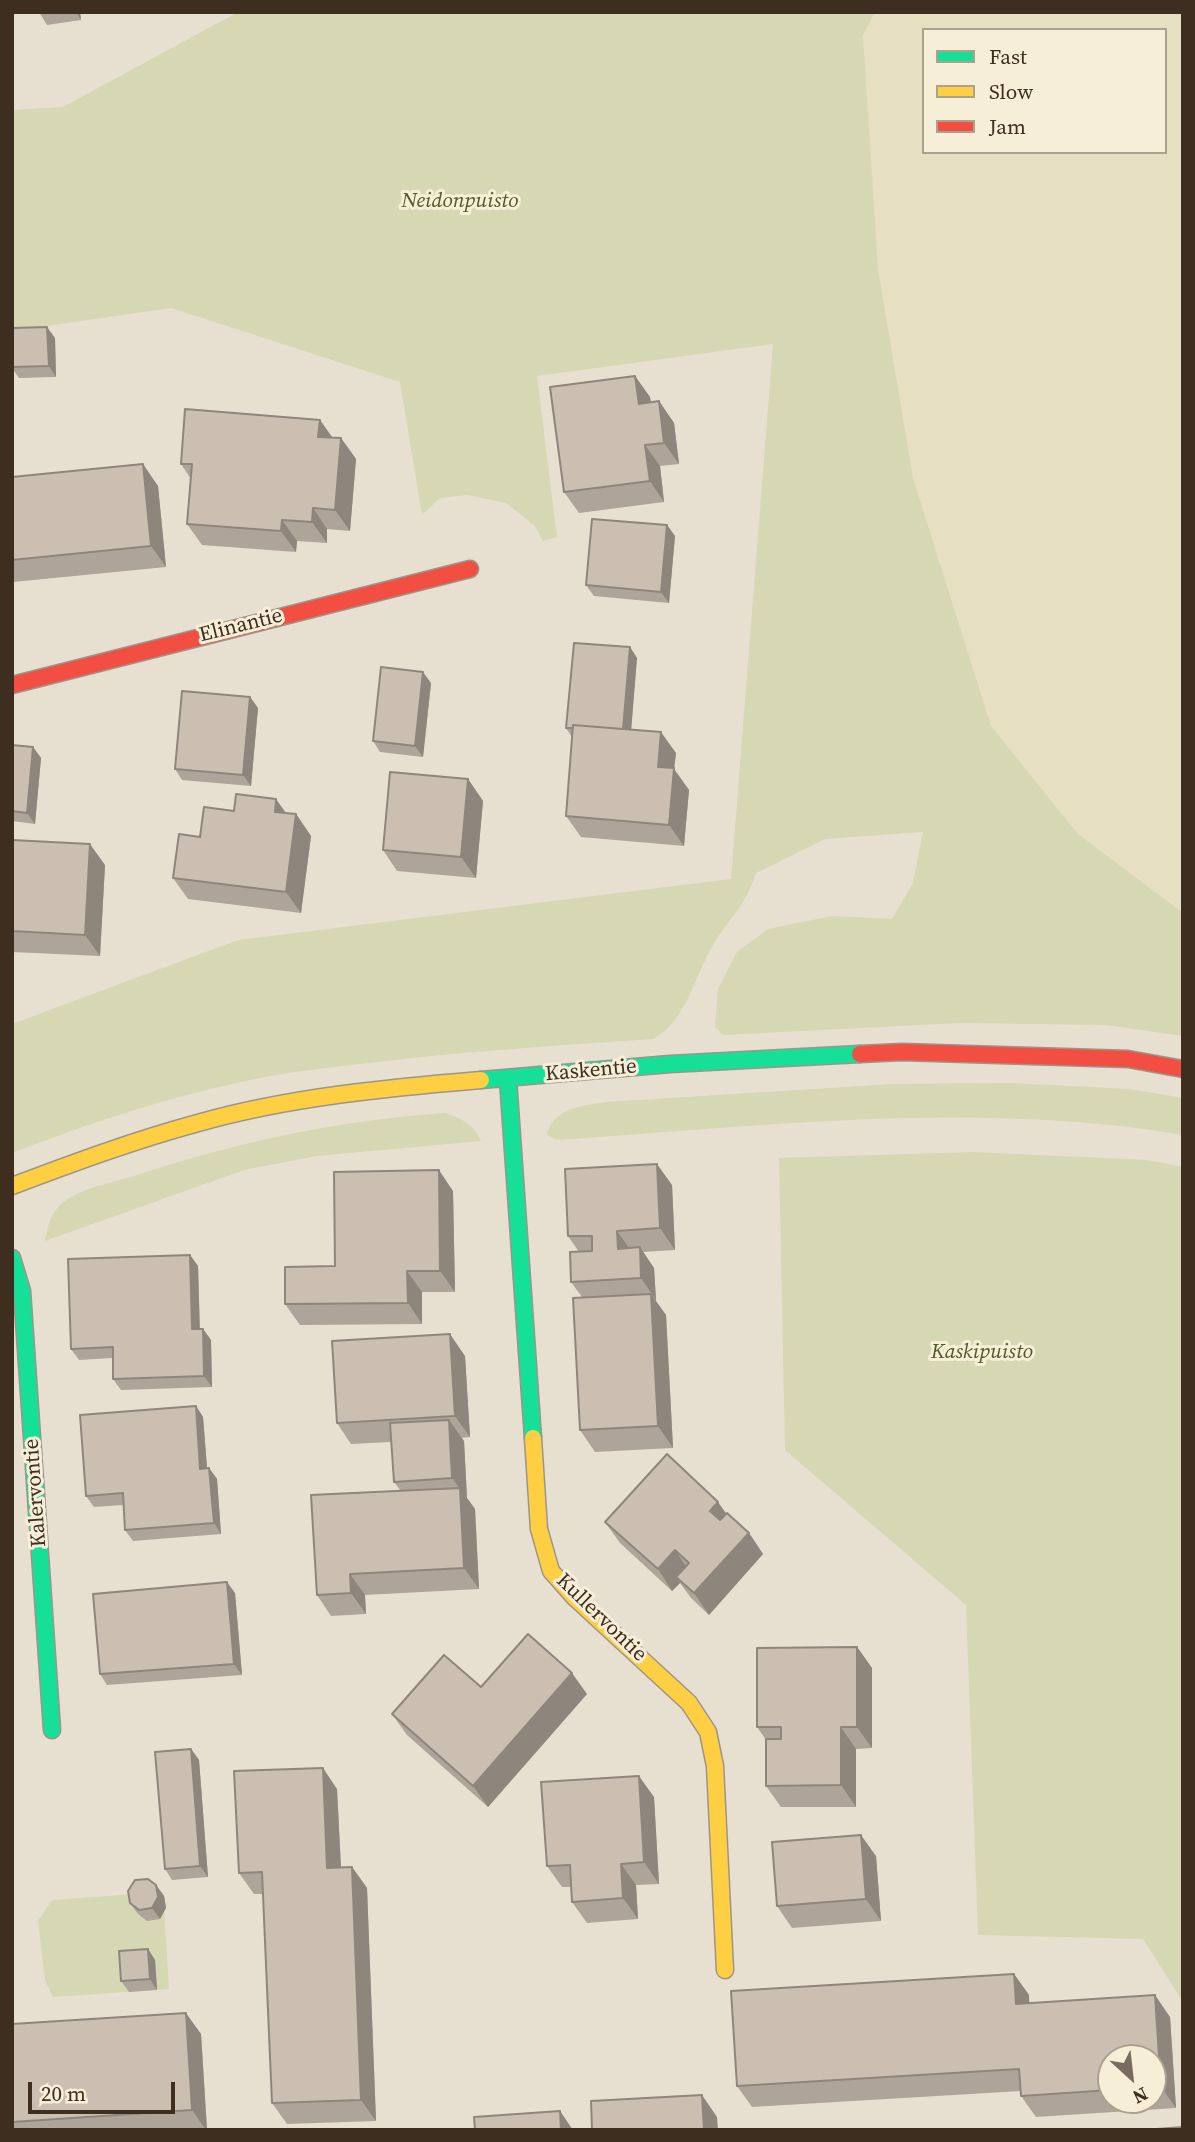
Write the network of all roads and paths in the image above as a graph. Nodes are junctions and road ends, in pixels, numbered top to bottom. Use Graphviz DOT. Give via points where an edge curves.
graph roads {
  1 [pos="470,569"];
  2 [pos="12,685"];
  3 [pos="1183,1069"];
  4 [pos="508,1079"];
  5 [pos="12,1186"];
  6 [pos="12,1258"];
  7 [pos="52,1730"];
  8 [pos="725,1970"];
  1 -- 2 [label="street, Elinantie"];
  3 -- 4 [label="street, Kaskentie" via="1128,1059 902,1052 670,1064"];
  4 -- 5 [label="street, Kaskentie" via="418,1085 294,1102 200,1122"];
  4 -- 8 [label="street, Kullervontie" via="539,1529 551,1571 689,1703 708,1732 715,1766"];
  6 -- 7 [label="street, Kalervontie" via="22,1291"];
}
